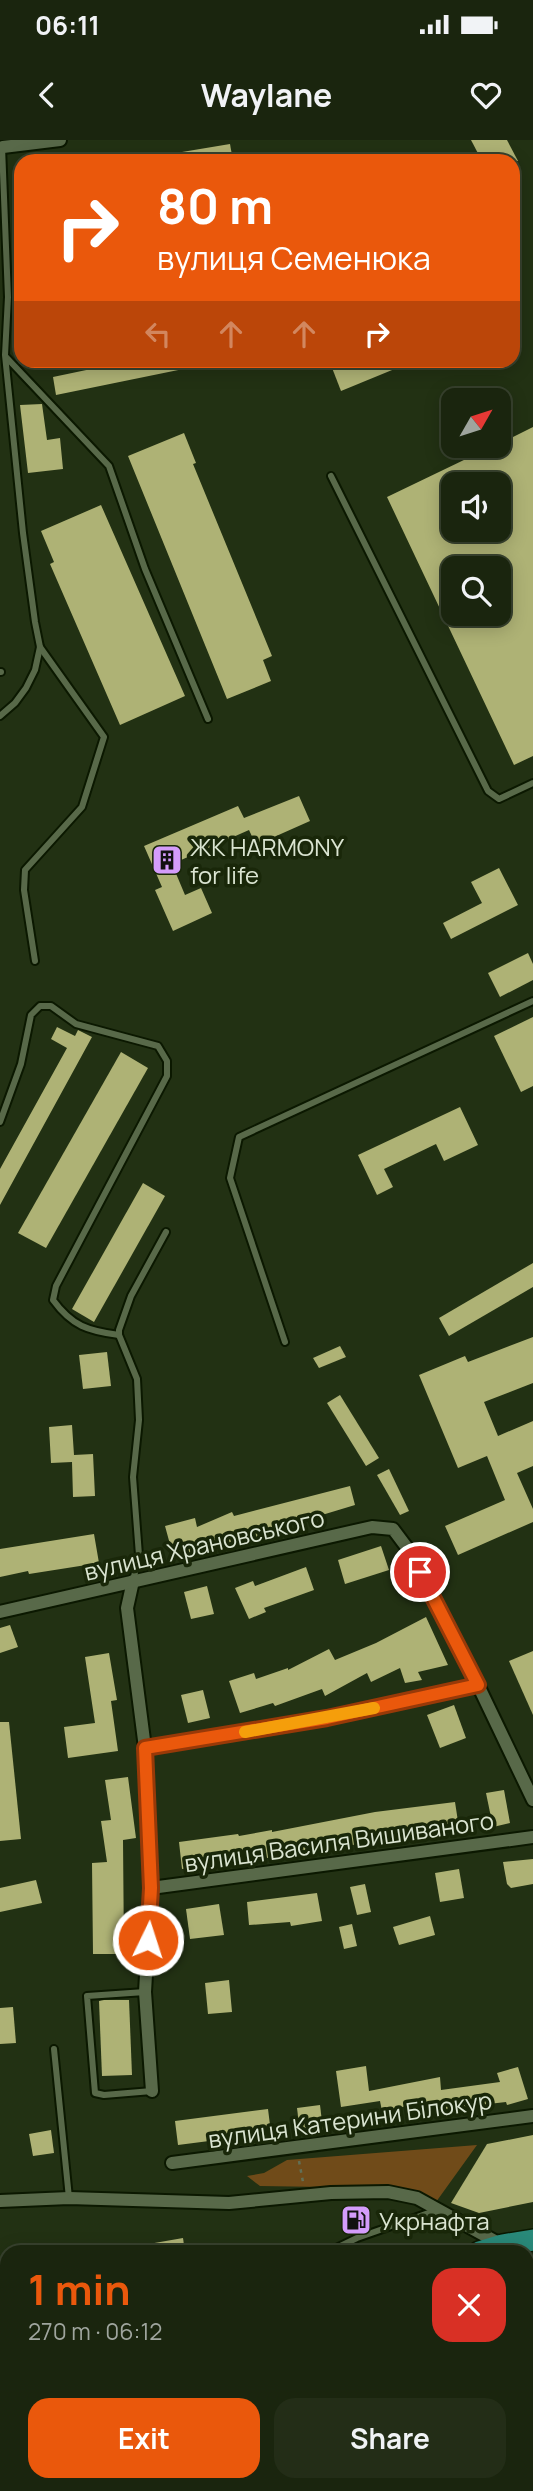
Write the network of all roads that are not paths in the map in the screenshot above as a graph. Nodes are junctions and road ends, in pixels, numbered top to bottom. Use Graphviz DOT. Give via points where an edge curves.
graph roads {
  1 [pos="60,140"];
  2 [pos="1,147"];
  3 [pos="4,297"];
  4 [pos="5,355"];
  5 [pos="14,365"];
  6 [pos="17,368"];
  7 [pos="331,476"];
  8 [pos="40,647"];
  9 [pos="0,716"];
  10 [pos="208,719"];
  11 [pos="533,783"];
  12 [pos="35,961"];
  13 [pos="533,1001"];
  14 [pos="0,1122"];
  15 [pos="166,1232"];
  16 [pos="119,1335"];
  17 [pos="285,1342"];
  18 [pos="133,1581"];
  19 [pos="0,1612"];
  20 [pos="478,1685"];
  21 [pos="145,1748"];
  22 [pos="533,1800"];
  23 [pos="533,1836"];
  24 [pos="151,1888"];
  25 [pos="145,1992"];
  26 [pos="54,2049"];
  27 [pos="152,2091"];
  28 [pos="533,2116"];
  29 [pos="172,2164"];
  30 [pos="69,2198"];
  31 [pos="0,2201"];
  32 [pos="437,2210"];
  33 [pos="533,2240"];
  34 [pos="342,2245"];
  35 [pos="502,2245"];
  1 -- 2 [label="street"];
  2 -- 3 [label="lane"];
  3 -- 4 [label="lane"];
  4 -- 5 [label="lane"];
  4 -- 8 [label="lane"];
  6 -- 10 [label="lane" via="109,466 145,569"];
  7 -- 11 [label="lane" via="488,792 499,799"];
  8 -- 9 [label="lane" via="26,688"];
  8 -- 12 [label="lane" via="104,737 82,807 25,870"];
  13 -- 17 [label="lane" via="239,1136 230,1178"];
  14 -- 16 [label="lane" via="21,1064 31,1015 40,1006 51,1006 76,1024 158,1046 167,1061 167,1076 56,1286 53,1300 67,1319 95,1332"];
  15 -- 16 [label="lane" via="131,1296"];
  16 -- 18 [label="lane" via="137,1379 139,1420 133,1477 139,1555"];
  18 -- 19 [label="street, вулиця Храновського"];
  18 -- 20 [label="street, вулиця Храновського" via="372,1528 393,1529 408,1549"];
  18 -- 21 [label="street" via="127,1608"];
  20 -- 21 [label="street" via="327,1718"];
  20 -- 22 [label="street"];
  21 -- 24 [label="street"];
  23 -- 24 [label="street, вулиця Василя Вишиваного"];
  24 -- 25 [label="street"];
  25 -- 27 [label="street"];
  25 -- 27 [label="lane" via="88,1996 95,2092"];
  26 -- 30 [label="lane"];
  28 -- 29 [label="street, вулиця Катерини Білокур"];
  30 -- 31 [label="street"];
  30 -- 32 [label="street" via="229,2203 388,2192 417,2198"];
  32 -- 34 [label="lane"];
  32 -- 35 [label="street"];
  33 -- 35 [label="main road"];
}
